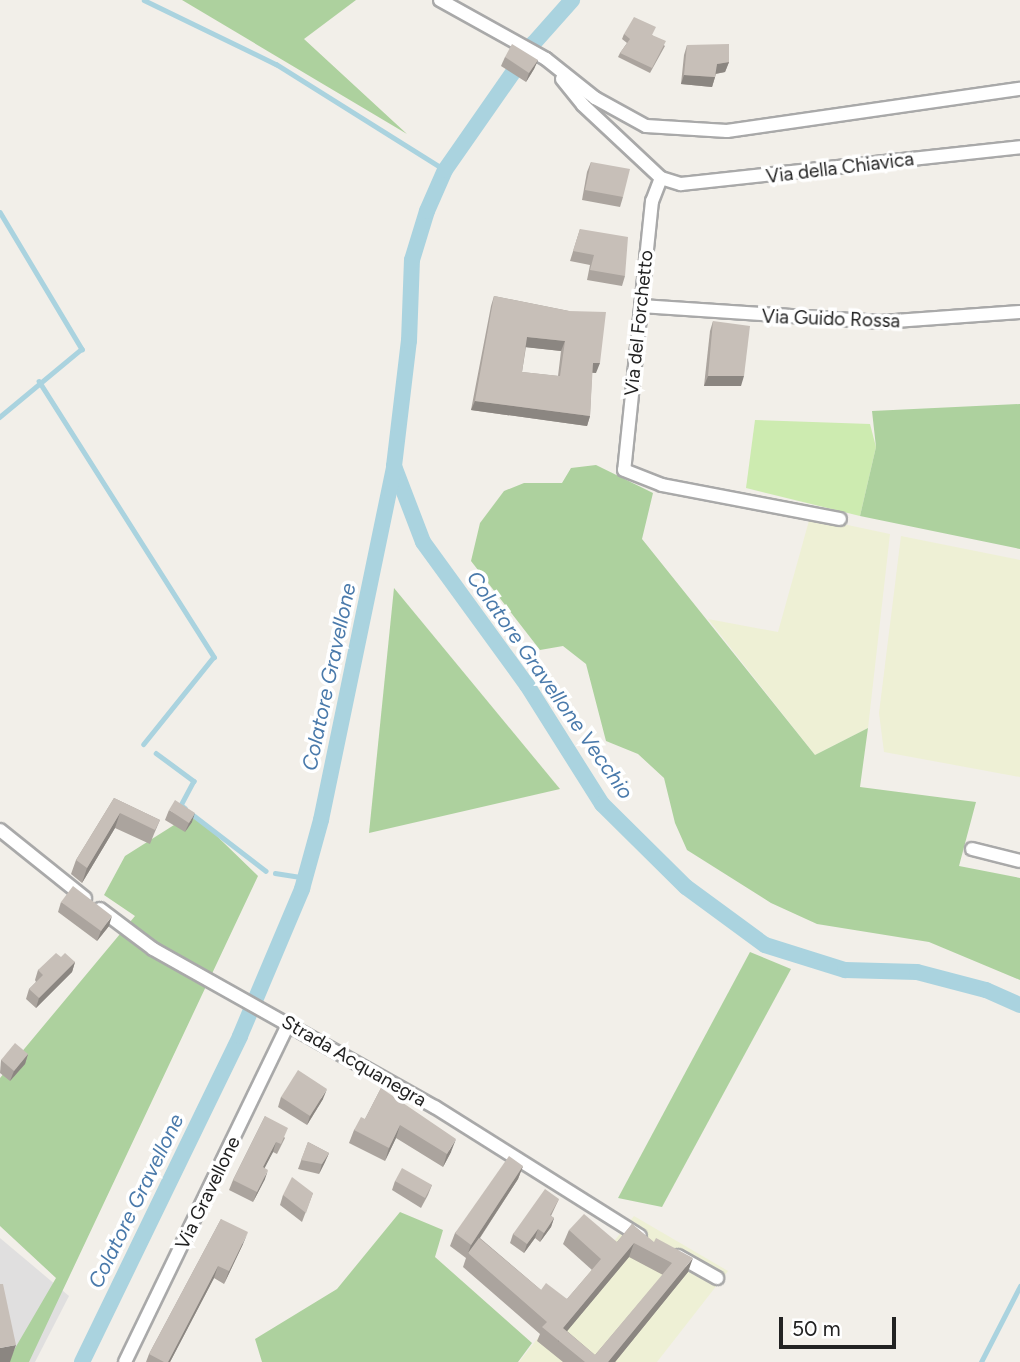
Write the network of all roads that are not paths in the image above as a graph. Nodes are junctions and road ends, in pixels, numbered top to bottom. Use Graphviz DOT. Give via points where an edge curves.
graph roads {
  1 [pos="440,0"];
  2 [pos="546,60"];
  3 [pos="1020,89"];
  4 [pos="1020,147"];
  5 [pos="661,178"];
  6 [pos="641,306"];
  7 [pos="1020,312"];
  8 [pos="839,519"];
  9 [pos="0,830"];
  10 [pos="972,849"];
  11 [pos="1020,861"];
  12 [pos="289,1023"];
  13 [pos="717,1278"];
  14 [pos="125,1362"];
  1 -- 2 [label="street"];
  2 -- 3 [label="street" via="620,115 646,126 677,130 727,131"];
  2 -- 5 [label="street" via="583,105"];
  4 -- 5 [label="street, Via della Chiavica" via="689,185"];
  5 -- 6 [label="street, Via del Forchetto" via="652,201"];
  6 -- 7 [label="street, Via Guido Rossa" via="881,322"];
  6 -- 8 [label="street, Via del Forchetto" via="624,470 662,485"];
  9 -- 12 [label="street, Strada Acquanegra" via="153,949"];
  10 -- 11 [label="street"];
  12 -- 13 [label="street, Strada Acquanegra"];
  12 -- 14 [label="street, Via Gravellone"];
}
